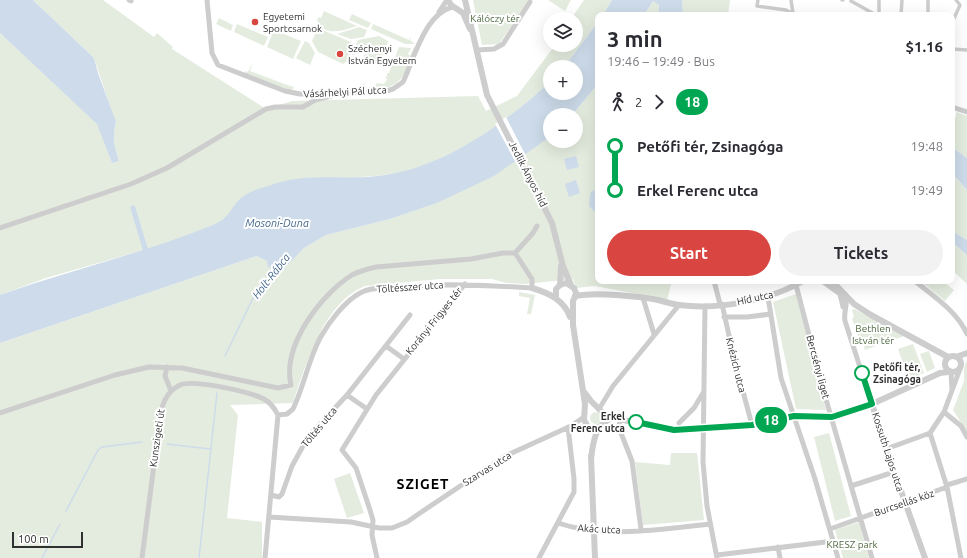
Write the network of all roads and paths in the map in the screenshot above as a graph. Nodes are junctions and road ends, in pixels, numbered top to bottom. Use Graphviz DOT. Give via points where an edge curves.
graph roads {
  1 [pos="207,0"];
  2 [pos="448,0"];
  3 [pos="465,0"];
  4 [pos="758,0"];
  5 [pos="791,0"];
  6 [pos="902,0"];
  7 [pos="928,0"];
  8 [pos="956,0"];
  9 [pos="531,1"];
  10 [pos="851,1"];
  11 [pos="879,2"];
  12 [pos="455,7"];
  13 [pos="790,12"];
  14 [pos="794,12"];
  15 [pos="870,12"];
  16 [pos="876,12"];
  17 [pos="876,12"];
  18 [pos="901,12"];
  19 [pos="928,12"];
  20 [pos="955,17"];
  21 [pos="435,18"];
  22 [pos="474,37"];
  23 [pos="955,49"];
  24 [pos="477,50"];
  25 [pos="967,50"];
  26 [pos="339,94"];
  27 [pos="955,108"];
  28 [pos="967,112"];
  29 [pos="537,226"];
  30 [pos="0,228"];
  31 [pos="515,253"];
  32 [pos="560,256"];
  33 [pos="465,284"];
  34 [pos="715,284"];
  35 [pos="826,284"];
  36 [pos="835,284"];
  37 [pos="919,284"];
  38 [pos="572,285"];
  39 [pos="796,285"];
  40 [pos="559,286"];
  41 [pos="532,288"];
  42 [pos="843,292"];
  43 [pos="593,294"];
  44 [pos="768,297"];
  45 [pos="643,298"];
  46 [pos="574,299"];
  47 [pos="558,300"];
  48 [pos="721,304"];
  49 [pos="679,305"];
  50 [pos="705,306"];
  51 [pos="771,314"];
  52 [pos="410,315"];
  53 [pos="724,317"];
  54 [pos="845,321"];
  55 [pos="572,325"];
  56 [pos="654,334"];
  57 [pos="967,334"];
  58 [pos="386,346"];
  59 [pos="967,353"];
  60 [pos="956,356"];
  61 [pos="948,357"];
  62 [pos="404,359"];
  63 [pos="967,360"];
  64 [pos="167,367"];
  65 [pos="960,368"];
  66 [pos="949,372"];
  67 [pos="582,384"];
  68 [pos="171,391"];
  69 [pos="704,392"];
  70 [pos="347,395"];
  71 [pos="951,395"];
  72 [pos="872,404"];
  73 [pos="598,408"];
  74 [pos="366,409"];
  75 [pos="944,412"];
  76 [pos="0,413"];
  77 [pos="278,415"];
  78 [pos="584,415"];
  79 [pos="794,416"];
  80 [pos="832,417"];
  81 [pos="620,418"];
  82 [pos="602,424"];
  83 [pos="679,424"];
  84 [pos="752,425"];
  85 [pos="568,427"];
  86 [pos="588,427"];
  87 [pos="704,428"];
  88 [pos="930,433"];
  89 [pos="967,437"];
  90 [pos="886,449"];
  91 [pos="591,459"];
  92 [pos="894,472"];
  93 [pos="967,479"];
  94 [pos="851,486"];
  95 [pos="947,486"];
  96 [pos="271,495"];
  97 [pos="905,504"];
  98 [pos="269,518"];
  99 [pos="860,518"];
  100 [pos="558,523"];
  101 [pos="710,524"];
  102 [pos="372,527"];
  103 [pos="641,529"];
  104 [pos="830,529"];
  105 [pos="595,530"];
  106 [pos="834,541"];
  107 [pos="778,547"];
  108 [pos="717,557"];
  109 [pos="142,558"];
  110 [pos="265,558"];
  111 [pos="377,558"];
  112 [pos="539,558"];
  113 [pos="596,558"];
  114 [pos="780,558"];
  115 [pos="838,558"];
  116 [pos="872,558"];
  117 [pos="925,558"];
  118 [pos="961,558"];
  1 -- 26 [label="street, Vásárhelyi Pál utca" via="213,59 221,68 298,94"];
  2 -- 12 [label="street"];
  2 -- 21 [label="street"];
  3 -- 12 [label="street" via="461,6"];
  3 -- 22 [label="street"];
  4 -- 13 [label="street" via="757,6"];
  5 -- 14 [label="street"];
  6 -- 18 [label="street"];
  7 -- 19 [label="street"];
  8 -- 20 [label="street" via="960,5"];
  9 -- 24 [label="street" via="502,44 494,49"];
  10 -- 15 [label="street"];
  11 -- 16 [label="street"];
  11 -- 17 [label="street"];
  12 -- 21 [label="street" via="442,11"];
  12 -- 22 [label="street" via="463,13"];
  21 -- 26 [label="street, Vásárhelyi Pál utca" via="427,29 403,82 397,87 383,92"];
  22 -- 24 [label="street"];
  23 -- 25 [label="street"];
  24 -- 32 [label="street, Jedlik Ányos híd" via="488,95 552,223"];
  26 -- 30 [label="street" via="315,100 303,107 275,106 266,109 167,168 131,184"];
  27 -- 28 [label="street"];
  29 -- 31 [label="street"];
  31 -- 41 [label="street" via="532,279"];
  31 -- 64 [label="street" via="376,267 352,275 333,290 311,314 296,342 288,365 291,385 284,388"];
  32 -- 38 [label="street, Jedlik Ányos híd"];
  32 -- 40 [label="street, Jedlik Ányos híd"];
  33 -- 41 [label="street, Töltésszer utca"];
  33 -- 62 [label="street, Korányi Frigyes tér"];
  33 -- 77 [label="street, Töltésszer utca" via="377,288 359,293 341,310 320,337 293,409 287,414"];
  34 -- 48 [label="street, Knézich utca"];
  35 -- 54 [label="street" via="842,295 842,313"];
  36 -- 42 [label="street"];
  37 -- 57 [label="street" via="950,310"];
  38 -- 40 [label="street" via="566,283"];
  38 -- 43 [label="street"];
  38 -- 46 [label="street" via="576,291"];
  39 -- 44 [label="street, Híd utca"];
  39 -- 80 [label="street, Bercsényi liget"];
  40 -- 41 [label="street"];
  40 -- 47 [label="street" via="555,292"];
  41 -- 47 [label="street"];
  42 -- 54 [label="street, Kossuth Lajos utca" via="847,301"];
  42 -- 61 [label="street" via="855,305"];
  43 -- 45 [label="street"];
  43 -- 46 [label="street"];
  44 -- 48 [label="street, Híd utca"];
  44 -- 51 [label="street"];
  45 -- 49 [label="street"];
  45 -- 56 [label="street"];
  46 -- 47 [label="street" via="567,304"];
  46 -- 55 [label="street"];
  47 -- 55 [label="street" via="568,311"];
  48 -- 50 [label="street, Híd utca"];
  48 -- 53 [label="street, Knézich utca"];
  49 -- 50 [label="street"];
  49 -- 56 [label="street"];
  50 -- 69 [label="street"];
  51 -- 53 [label="street, Híd utca"];
  51 -- 79 [label="street" via="774,348"];
  52 -- 58 [label="street"];
  53 -- 84 [label="street, Knézich utca"];
  54 -- 72 [label="street, Kossuth Lajos utca"];
  55 -- 67 [label="street"];
  56 -- 73 [label="street"];
  58 -- 62 [label="street, Korányi Frigyes tér"];
  58 -- 70 [label="street"];
  59 -- 60 [label="street"];
  60 -- 61 [label="street"];
  60 -- 65 [label="street" via="961,362"];
  61 -- 66 [label="street" via="944,365"];
  62 -- 74 [label="street, Korányi Frigyes tér"];
  63 -- 65 [label="street"];
  64 -- 68 [label="street" via="165,376"];
  64 -- 76 [label="street" via="149,367 115,375"];
  65 -- 66 [label="street" via="955,373"];
  65 -- 71 [label="street"];
  66 -- 71 [label="street"];
  66 -- 72 [label="street" via="940,373"];
  67 -- 73 [label="street" via="588,397"];
  67 -- 78 [label="street"];
  68 -- 77 [label="street" via="184,384 198,382 257,396 266,400"];
  68 -- 109 [label="street, Kunszigeti út" via="162,404"];
  69 -- 83 [label="street"];
  69 -- 87 [label="street"];
  70 -- 74 [label="street"];
  70 -- 96 [label="street, Töltés utca" via="308,437 292,466 282,494 279,497"];
  71 -- 75 [label="street"];
  72 -- 80 [label="street"];
  72 -- 90 [label="street, Kossuth Lajos utca"];
  73 -- 78 [label="street" via="590,408"];
  73 -- 82 [label="street" via="605,416"];
  74 -- 102 [label="street, Korányi Frigyes tér" via="343,451 356,468 370,507"];
  75 -- 88 [label="street"];
  75 -- 89 [label="street" via="961,426"];
  77 -- 96 [label="street"];
  78 -- 85 [label="street, Szarvas utca"];
  78 -- 86 [label="street"];
  79 -- 80 [label="street"];
  79 -- 84 [label="street"];
  79 -- 104 [label="street"];
  80 -- 94 [label="street, Bercsényi liget"];
  81 -- 82 [label="street" via="613,418"];
  81 -- 87 [label="street" via="661,429"];
  81 -- 103 [label="street" via="619,428 632,460"];
  82 -- 86 [label="street" via="596,429"];
  82 -- 91 [label="street" via="592,443"];
  84 -- 87 [label="street"];
  85 -- 86 [label="street, Szarvas utca"];
  85 -- 100 [label="street" via="574,492"];
  85 -- 102 [label="street, Szarvas utca" via="506,456 407,522 392,528"];
  86 -- 91 [label="street"];
  87 -- 101 [label="street" via="704,474"];
  88 -- 90 [label="street"];
  88 -- 95 [label="street"];
  90 -- 92 [label="street, Kossuth Lajos utca"];
  91 -- 105 [label="street"];
  92 -- 94 [label="street"];
  92 -- 97 [label="street, Kossuth Lajos utca"];
  93 -- 95 [label="street, Burcsellás köz"];
  94 -- 99 [label="street, Bercsényi liget"];
  95 -- 97 [label="street, Burcsellás köz"];
  95 -- 118 [label="street"];
  96 -- 98 [label="street"];
  97 -- 99 [label="street, Burcsellás köz"];
  97 -- 117 [label="street, Kossuth Lajos utca"];
  98 -- 102 [label="street, Szarvas utca" via="351,522"];
  98 -- 110 [label="street"];
  99 -- 104 [label="street"];
  99 -- 116 [label="street, Bercsényi liget"];
  100 -- 105 [label="street, Akác utca"];
  100 -- 112 [label="street"];
  101 -- 103 [label="street, Akác utca"];
  101 -- 108 [label="street"];
  102 -- 111 [label="street"];
  103 -- 105 [label="street, Akác utca"];
  104 -- 106 [label="street"];
  105 -- 113 [label="street"];
  106 -- 107 [label="street"];
  106 -- 115 [label="street"];
  107 -- 108 [label="street"];
  107 -- 114 [label="street"];
}
